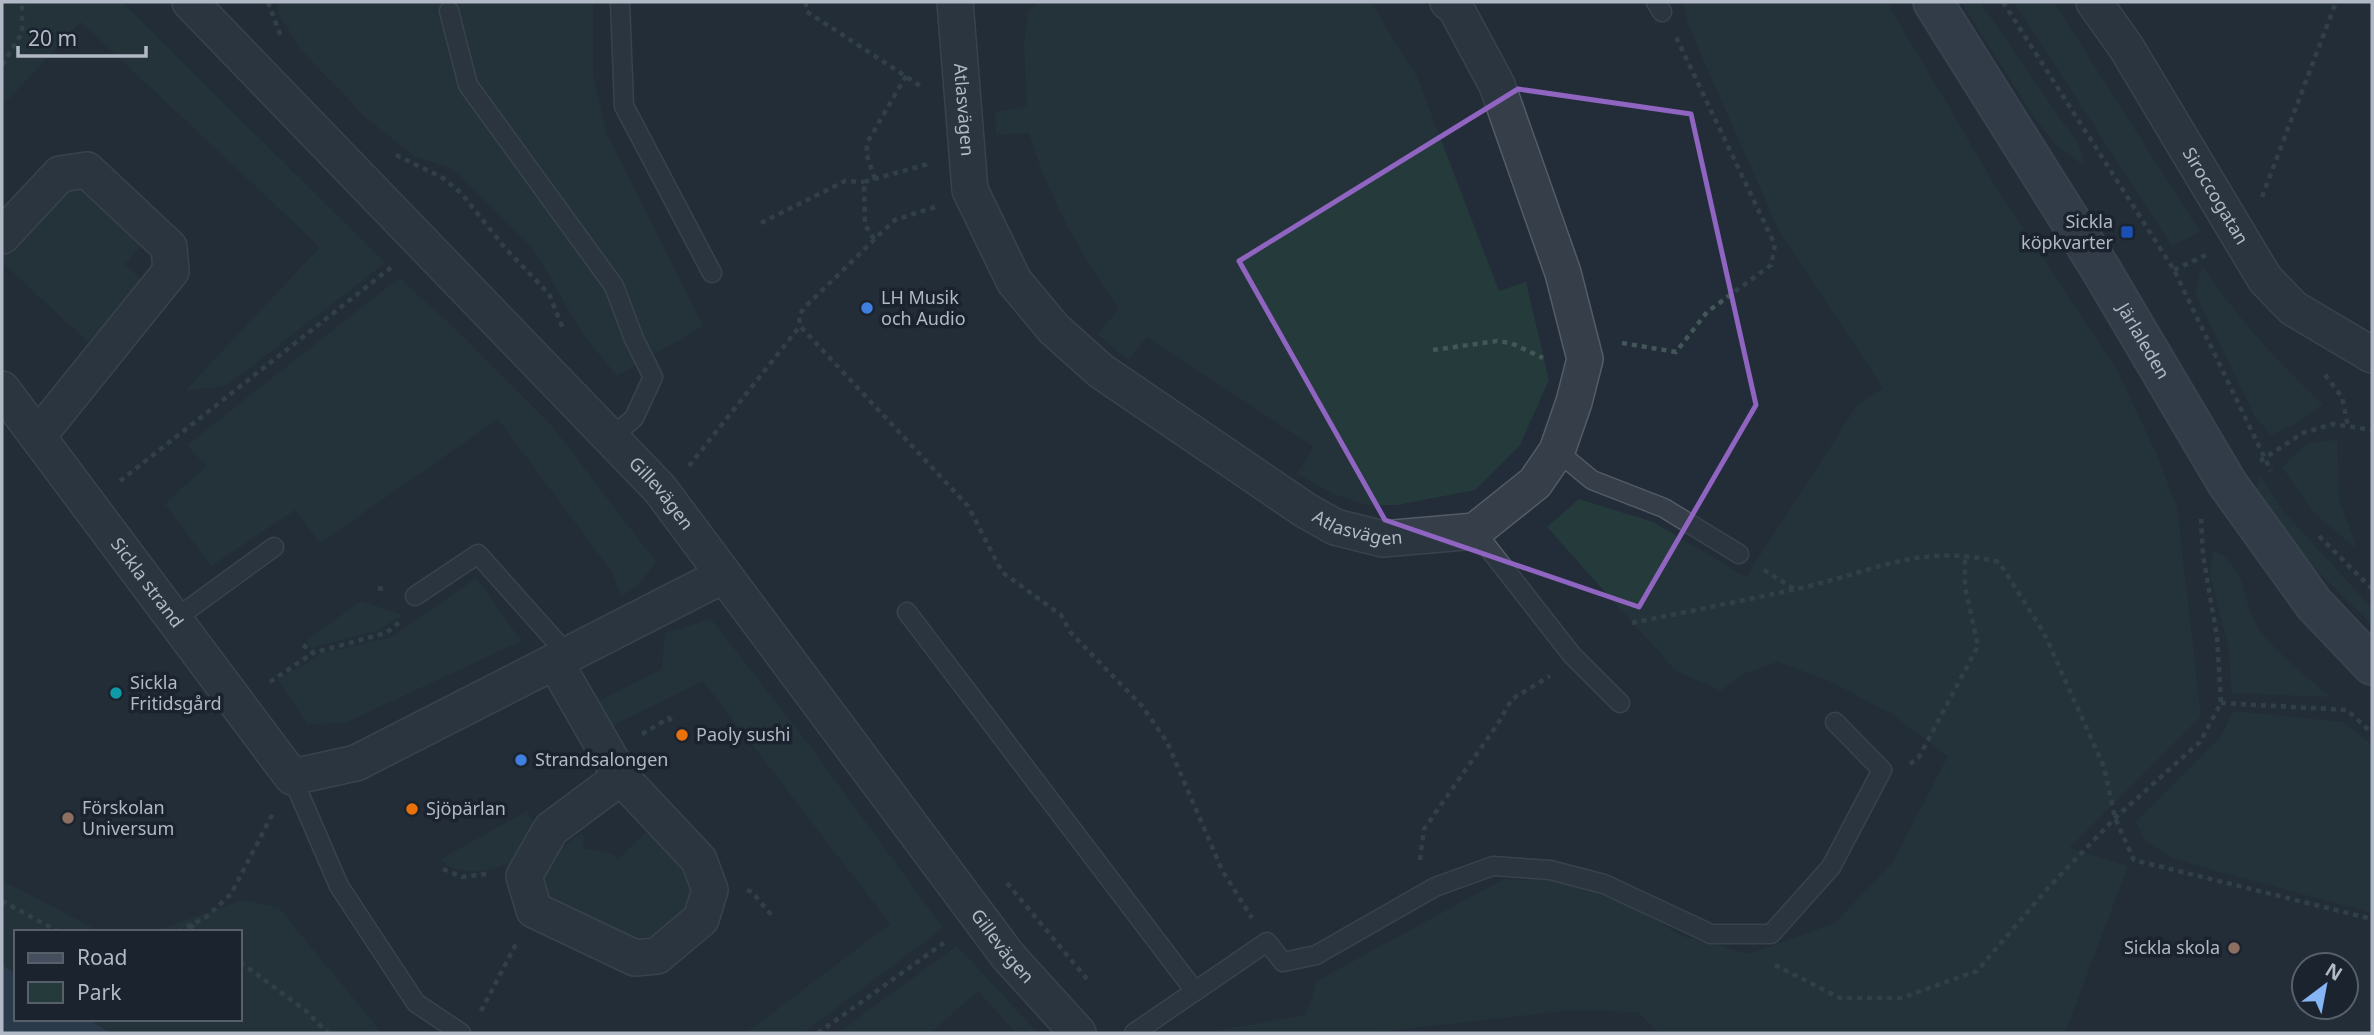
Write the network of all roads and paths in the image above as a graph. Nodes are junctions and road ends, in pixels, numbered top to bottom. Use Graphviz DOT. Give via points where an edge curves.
graph roads {
  1 [pos="22,2"];
  2 [pos="190,2"];
  3 [pos="620,2"];
  4 [pos="806,2"];
  5 [pos="959,2"];
  6 [pos="1448,2"];
  7 [pos="1933,2"];
  8 [pos="2003,2"];
  9 [pos="2094,2"];
  10 [pos="2336,2"];
  11 [pos="1659,7"];
  12 [pos="449,11"];
  13 [pos="2,65"];
  14 [pos="906,76"];
  15 [pos="922,87"];
  16 [pos="932,163"];
  17 [pos="875,179"];
  18 [pos="864,182"];
  19 [pos="943,204"];
  20 [pos="761,223"];
  21 [pos="2,236"];
  22 [pos="874,239"];
  23 [pos="2241,239"];
  24 [pos="394,265"];
  25 [pos="2175,270"];
  26 [pos="712,273"];
  27 [pos="800,326"];
  28 [pos="1615,342"];
  29 [pos="1433,351"];
  30 [pos="2372,355"];
  31 [pos="1544,359"];
  32 [pos="2,388"];
  33 [pos="2372,430"];
  34 [pos="38,436"];
  35 [pos="611,438"];
  36 [pos="1557,451"];
  37 [pos="2266,457"];
  38 [pos="684,471"];
  39 [pos="2273,477"];
  40 [pos="2227,483"];
  41 [pos="91,504"];
  42 [pos="1475,531"];
  43 [pos="2317,534"];
  44 [pos="274,547"];
  45 [pos="1740,554"];
  46 [pos="1965,554"];
  47 [pos="724,575"];
  48 [pos="2372,589"];
  49 [pos="415,596"];
  50 [pos="907,612"];
  51 [pos="175,619"];
  52 [pos="1632,623"];
  53 [pos="303,645"];
  54 [pos="313,653"];
  55 [pos="561,658"];
  56 [pos="2372,665"];
  57 [pos="1549,676"];
  58 [pos="1620,703"];
  59 [pos="2221,703"];
  60 [pos="237,704"];
  61 [pos="1835,722"];
  62 [pos="2372,733"];
  63 [pos="292,777"];
  64 [pos="621,777"];
  65 [pos="1871,796"];
  66 [pos="2115,818"];
  67 [pos="1424,829"];
  68 [pos="2,901"];
  69 [pos="534,910"];
  70 [pos="2372,919"];
  71 [pos="190,925"];
  72 [pos="55,930"];
  73 [pos="181,930"];
  74 [pos="196,930"];
  75 [pos="958,932"];
  76 [pos="1267,942"];
  77 [pos="242,963"];
  78 [pos="1770,963"];
  79 [pos="1194,989"];
  80 [pos="476,1021"];
  81 [pos="328,1033"];
  82 [pos="461,1033"];
  83 [pos="818,1033"];
  84 [pos="1078,1033"];
  85 [pos="1134,1033"];
  1 -- 13 [label="path" via="22,33"];
  2 -- 35 [label="street, Gillevägen"];
  3 -- 26 [label="lane" via="624,106"];
  4 -- 14 [label="path" via="806,11"];
  5 -- 42 [label="street, Atlasvägen" via="970,190 1014,281 1054,329 1113,379 1335,527 1383,539"];
  6 -- 36 [label="street" via="1497,85 1563,274 1585,359"];
  7 -- 40 [label="main road, Järlaleden" via="2100,268"];
  8 -- 25 [label="path"];
  9 -- 23 [label="street, Siroccogatan"];
  10 -- 23 [label="path" via="2258,210"];
  11 -- 28 [label="path" via="1775,245 1771,265 1707,312 1676,352"];
  12 -- 35 [label="lane" via="468,85 614,286 653,377 634,418"];
  14 -- 15 [label="path"];
  14 -- 17 [label="path" via="867,141"];
  16 -- 17 [label="path"];
  17 -- 18 [label="path"];
  18 -- 20 [label="path" via="845,181"];
  18 -- 22 [label="path" via="865,225"];
  19 -- 22 [label="path" via="895,220"];
  21 -- 34 [label="street" via="60,174 87,170 169,247 172,271"];
  22 -- 27 [label="path" via="804,308"];
  23 -- 25 [label="path"];
  23 -- 30 [label="street, Siroccogatan" via="2265,279 2293,308"];
  24 -- 41 [label="path"];
  25 -- 37 [label="path"];
  27 -- 38 [label="path"];
  27 -- 76 [label="path" via="968,506 1002,572 1060,615 1071,633 1142,706 1167,742 1222,870"];
  29 -- 31 [label="path" via="1497,341"];
  32 -- 34 [label="street, Sickla strand"];
  33 -- 37 [label="path" via="2333,424 2303,433"];
  34 -- 41 [label="street, Sickla strand"];
  35 -- 47 [label="street, Gillevägen" via="660,489"];
  36 -- 42 [label="street" via="1535,483"];
  36 -- 45 [label="lane" via="1592,480 1664,508"];
  37 -- 39 [label="path"];
  37 -- 40 [label="path"];
  40 -- 56 [label="main road, Järlaleden" via="2314,604"];
  40 -- 59 [label="path" via="2200,502"];
  41 -- 51 [label="street, Sickla strand"];
  42 -- 58 [label="lane" via="1572,655"];
  43 -- 48 [label="path"];
  44 -- 51 [label="lane"];
  46 -- 52 [label="path" via="1911,557 1802,587"];
  46 -- 65 [label="path" via="1965,587 1978,646 1919,757"];
  46 -- 66 [label="path" via="1998,562 2044,634 2104,767"];
  47 -- 55 [label="street"];
  47 -- 84 [label="street, Gillevägen" via="1008,956"];
  49 -- 54 [label="path" via="407,617 386,633"];
  49 -- 55 [label="lane" via="478,554"];
  50 -- 79 [label="lane"];
  51 -- 60 [label="street, Sickla strand"];
  53 -- 54 [label="path"];
  54 -- 60 [label="path"];
  55 -- 63 [label="street" via="356,763"];
  55 -- 64 [label="street"];
  57 -- 67 [label="path" via="1512,699"];
  59 -- 62 [label="path" via="2347,710"];
  59 -- 66 [label="path" via="2200,742"];
  60 -- 63 [label="street, Sickla strand"];
  61 -- 65 [label="lane" via="1882,770"];
  63 -- 71 [label="path" via="231,894"];
  63 -- 82 [label="lane, Sickla strand" via="339,886 416,1003"];
  64 -- 69 [label="street" via="551,829 524,876"];
  64 -- 69 [label="street" via="699,860 710,890 701,919 657,956 635,958"];
  65 -- 76 [label="lane" via="1831,867 1771,934 1711,934 1604,884 1550,870 1493,866 1435,887 1316,955 1283,962"];
  66 -- 70 [label="path" via="2134,860"];
  66 -- 78 [label="path" via="1977,971 1901,998 1840,998"];
  68 -- 72 [label="path"];
  69 -- 80 [label="path"];
  71 -- 73 [label="path"];
  71 -- 74 [label="path"];
  75 -- 83 [label="path"];
  76 -- 79 [label="lane"];
  77 -- 81 [label="path"];
  79 -- 85 [label="lane"];
}
